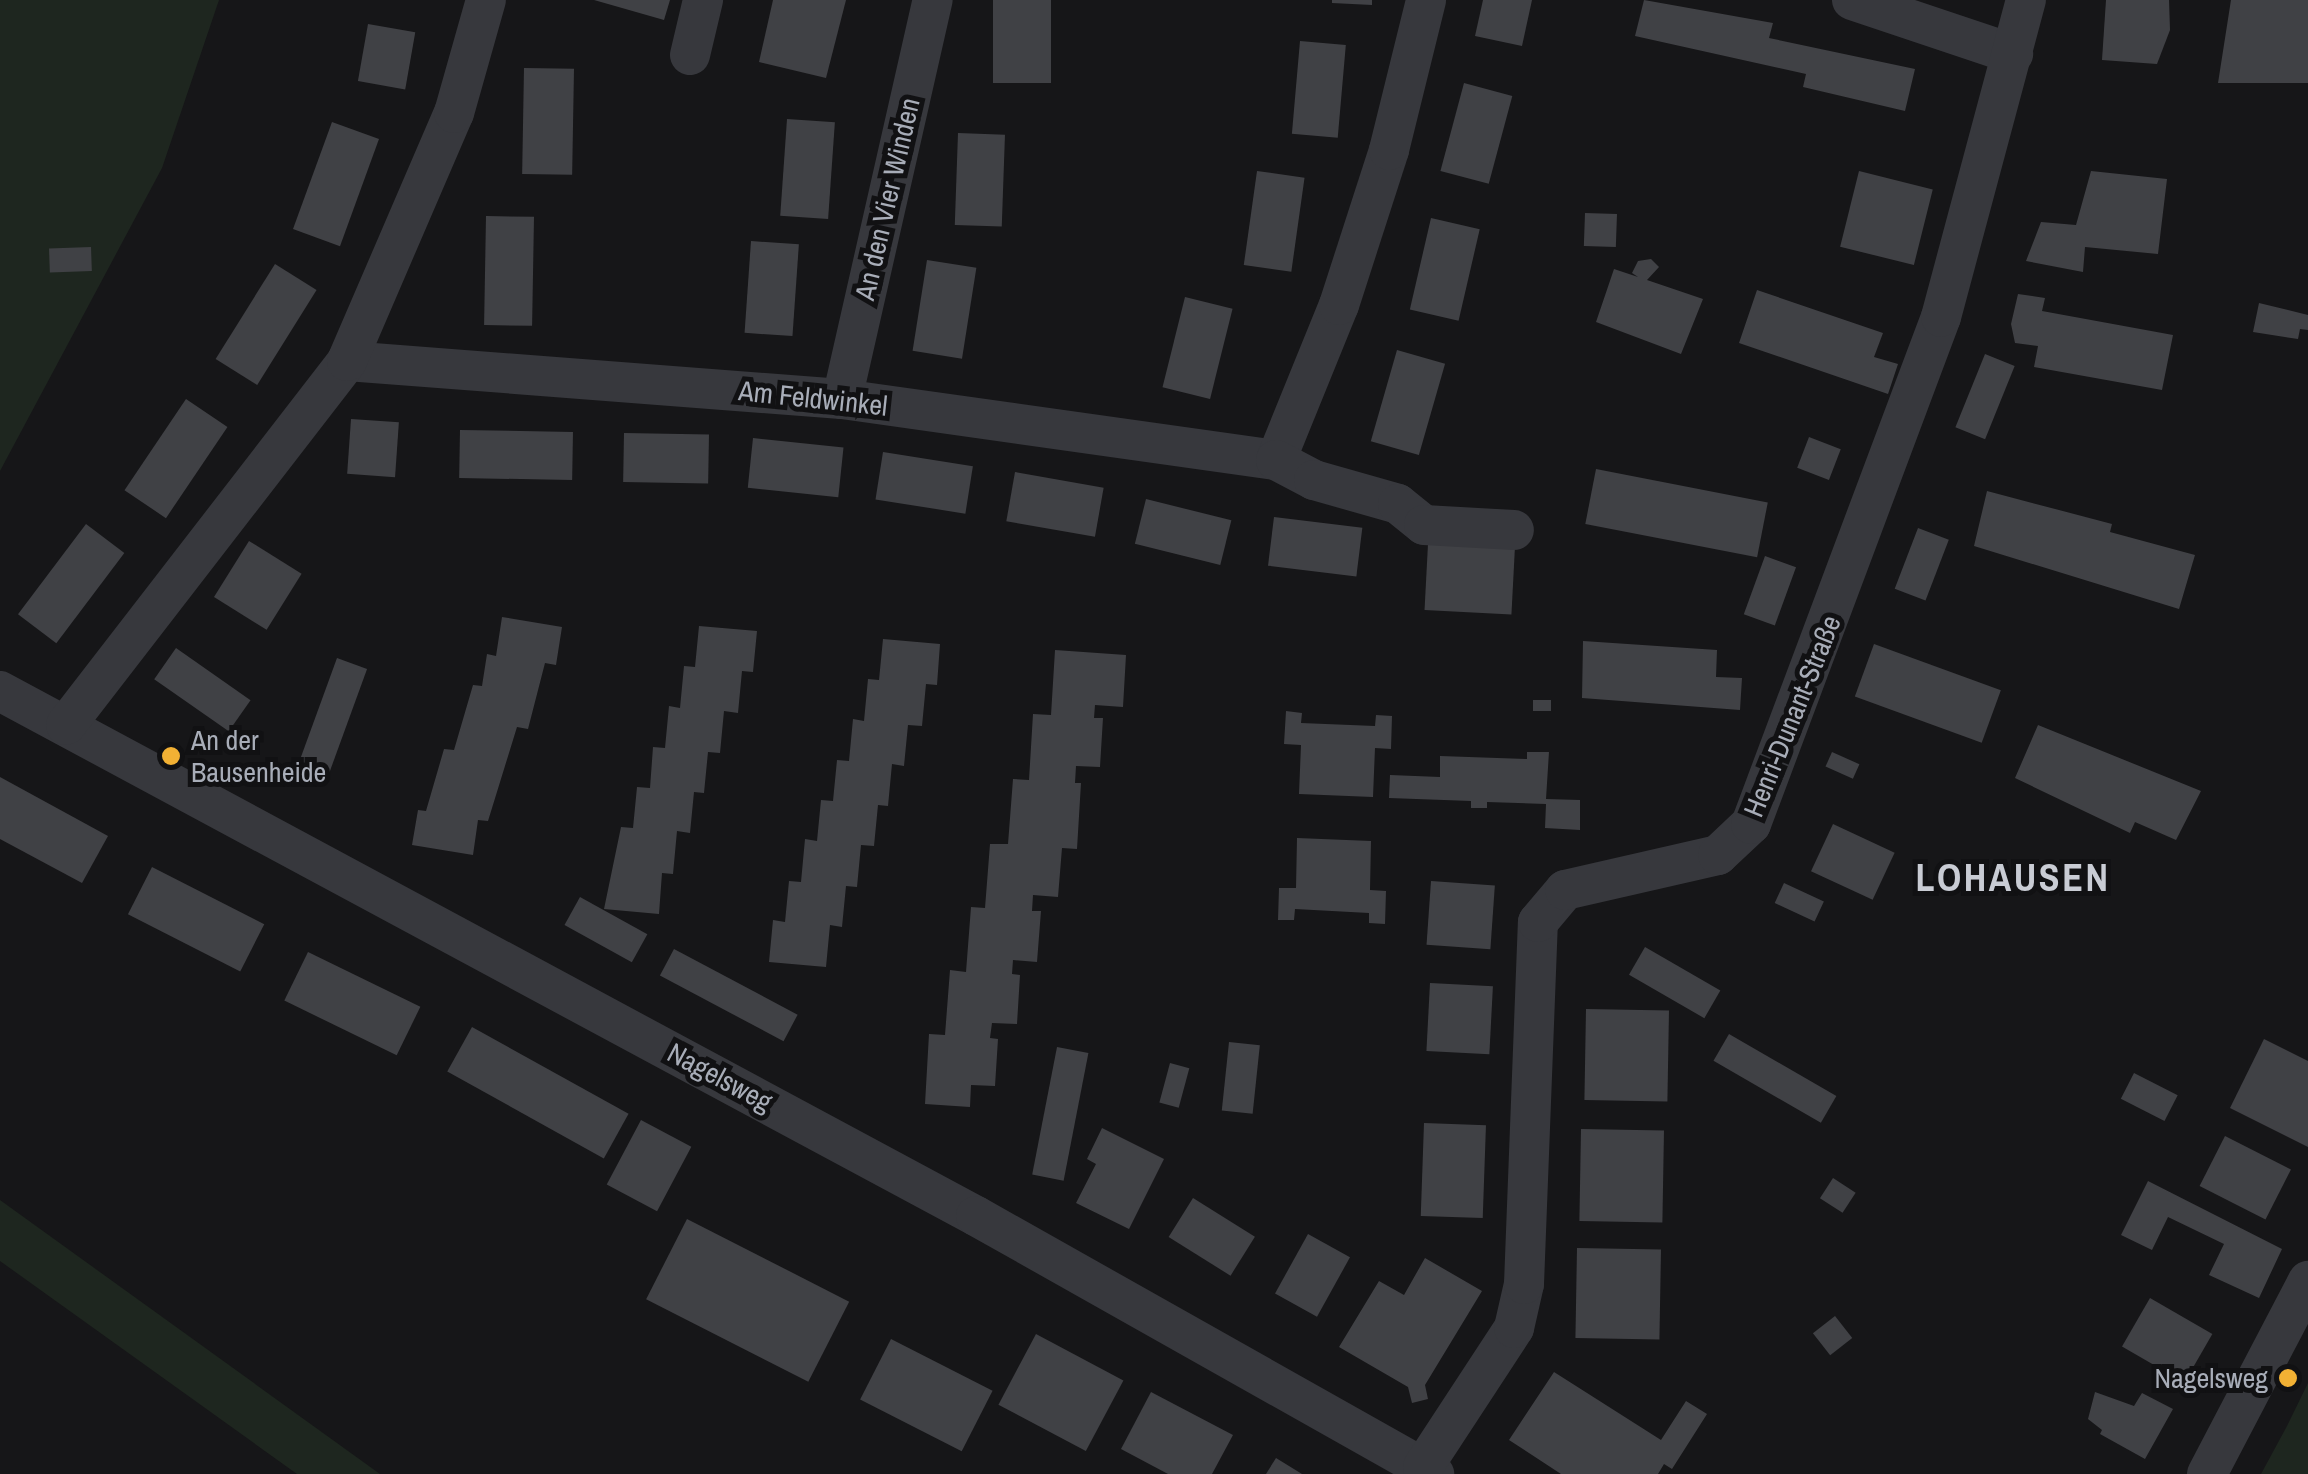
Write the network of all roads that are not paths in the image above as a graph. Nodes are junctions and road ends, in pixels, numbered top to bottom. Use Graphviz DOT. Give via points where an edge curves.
graph roads {
  1 [pos="486,0"];
  2 [pos="703,0"];
  3 [pos="933,0"];
  4 [pos="1426,0"];
  5 [pos="1852,0"];
  6 [pos="2026,0"];
  7 [pos="2013,54"];
  8 [pos="690,55"];
  9 [pos="347,362"];
  10 [pos="842,399"];
  11 [pos="1276,460"];
  12 [pos="1514,530"];
  13 [pos="0,691"];
  14 [pos="66,725"];
  15 [pos="2308,1281"];
  16 [pos="1428,1471"];
  17 [pos="2207,1474"];
  1 -- 9 [label="street" via="454,113"];
  2 -- 8 [label="street"];
  3 -- 10 [label="street, An den Vier Winden"];
  4 -- 11 [label="street" via="1389,150 1339,305"];
  5 -- 7 [label="street"];
  6 -- 7 [label="street, Henri-Dunant-Straße"];
  7 -- 16 [label="street, Henri-Dunant-Straße" via="1941,317 1751,824 1718,855 1565,890 1538,922 1524,1284 1514,1328"];
  9 -- 10 [label="street, Am Feldwinkel"];
  9 -- 14 [label="street"];
  10 -- 11 [label="street, Am Feldwinkel"];
  11 -- 12 [label="street, Am Feldwinkel" via="1314,480 1398,504 1424,525"];
  13 -- 14 [label="street, Nagelsweg"];
  14 -- 16 [label="street, Nagelsweg" via="976,1216"];
  15 -- 17 [label="street"];
}
